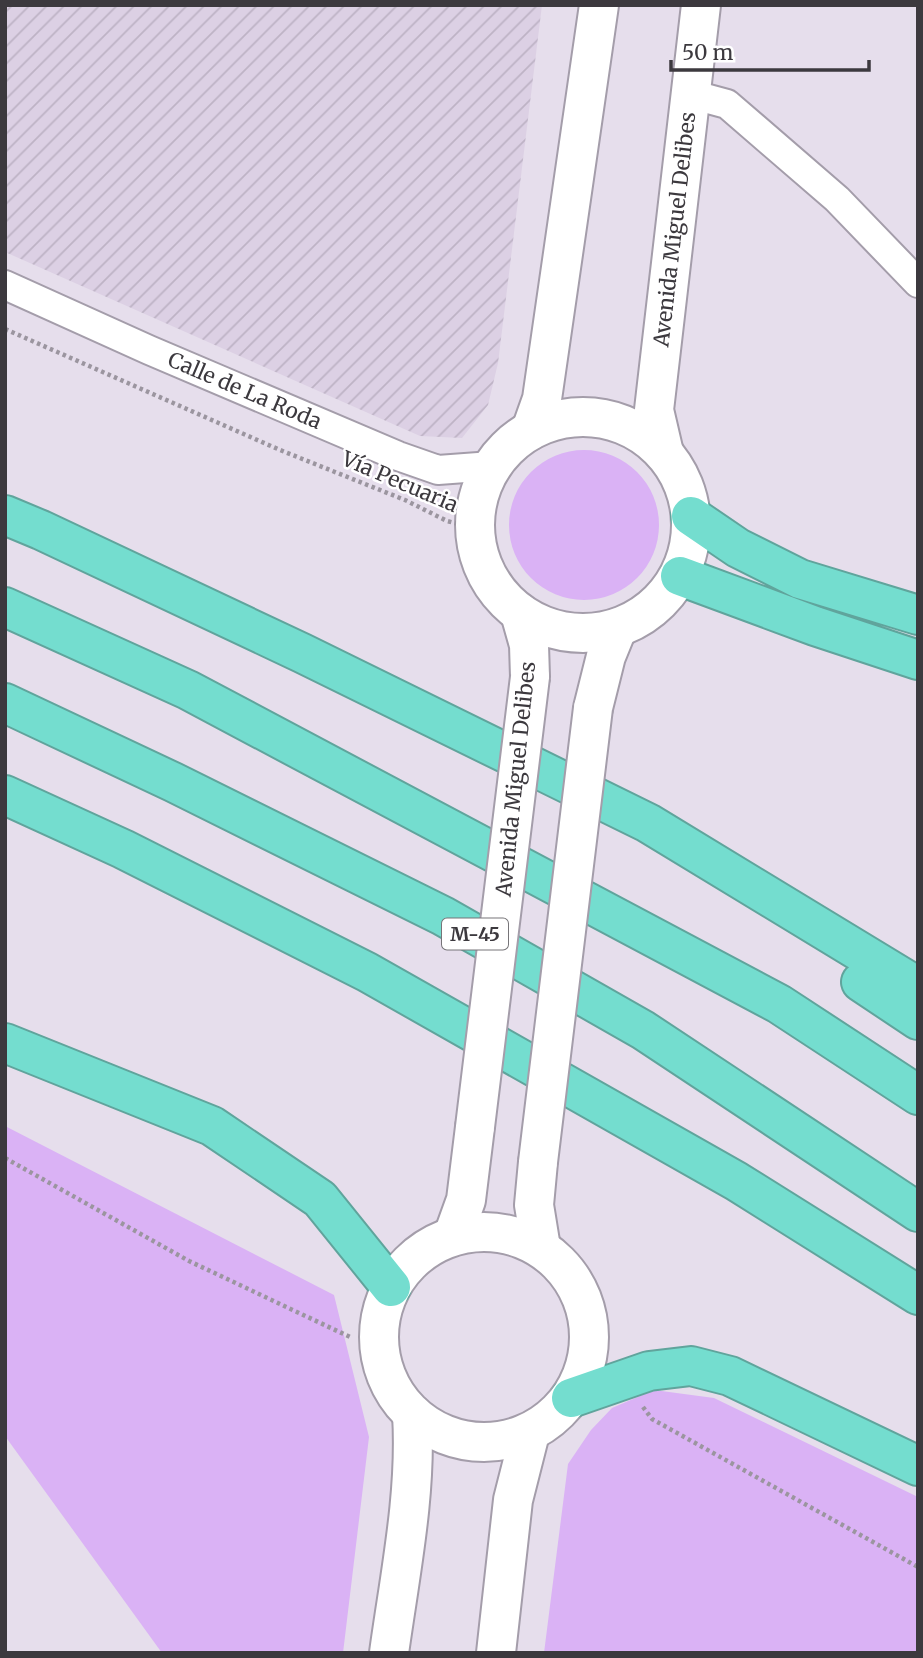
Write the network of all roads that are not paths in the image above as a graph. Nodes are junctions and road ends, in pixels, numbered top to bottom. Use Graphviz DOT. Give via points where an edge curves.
graph roads {
  1 [pos="599,5"];
  2 [pos="701,5"];
  3 [pos="690,94"];
  4 [pos="918,283"];
  5 [pos="5,285"];
  6 [pos="531,429"];
  7 [pos="664,453"];
  8 [pos="492,466"];
  9 [pos="5,515"];
  10 [pos="691,516"];
  11 [pos="680,576"];
  12 [pos="5,607"];
  13 [pos="520,613"];
  14 [pos="918,615"];
  15 [pos="617,629"];
  16 [pos="918,660"];
  17 [pos="5,704"];
  18 [pos="419,711"];
  19 [pos="5,795"];
  20 [pos="918,987"];
  21 [pos="918,1020"];
  22 [pos="5,1043"];
  23 [pos="918,1095"];
  24 [pos="918,1212"];
  25 [pos="453,1236"];
  26 [pos="541,1248"];
  27 [pos="391,1287"];
  28 [pos="918,1295"];
  29 [pos="571,1398"];
  30 [pos="412,1414"];
  31 [pos="530,1433"];
  32 [pos="918,1466"];
  33 [pos="389,1653"];
  34 [pos="496,1653"];
  1 -- 6 [label="main road" via="542,399"];
  2 -- 3 [label="main road, Avenida Miguel Delibes"];
  3 -- 4 [label="street" via="727,104 837,199"];
  3 -- 7 [label="main road, Avenida Miguel Delibes" via="654,410"];
  5 -- 8 [label="street, Calle de La Roda" via="398,456 438,470"];
  6 -- 7 [label="main road" via="558,419 587,416 643,434"];
  6 -- 8 [label="main road" via="509,445"];
  7 -- 10 [label="main road" via="683,482"];
  8 -- 13 [label="main road" via="479,496 475,528 481,561 496,590"];
  9 -- 18 [label="highway"];
  10 -- 11 [label="main road" via="689,549"];
  10 -- 14 [label="highway" via="738,548 800,579"];
  11 -- 15 [label="main road" via="664,599"];
  11 -- 16 [label="highway"];
  12 -- 23 [label="highway" via="188,690 767,998"];
  13 -- 15 [label="main road" via="567,633"];
  13 -- 25 [label="main road, Avenida Miguel Delibes, bridge" via="529,645 530,677 466,1200"];
  15 -- 26 [label="main road, bridge" via="593,708 538,1162 534,1205"];
  17 -- 24 [label="highway, M-45" via="443,916 643,1030"];
  18 -- 20 [label="highway" via="648,823"];
  18 -- 21 [label="highway"];
  19 -- 28 [label="highway" via="367,972 736,1181"];
  22 -- 27 [label="highway" via="212,1126 320,1199"];
  25 -- 26 [label="main road" via="498,1232"];
  25 -- 27 [label="main road" via="428,1247"];
  26 -- 29 [label="main road" via="563,1266 579,1290 587,1317 588,1354"];
  27 -- 30 [label="main road" via="381,1313 378,1341 394,1393"];
  29 -- 31 [label="main road" via="553,1418"];
  29 -- 32 [label="highway" via="649,1371 691,1366 730,1376"];
  30 -- 31 [label="main road" via="438,1432 468,1442 500,1442"];
  30 -- 33 [label="main road" via="411,1487"];
  31 -- 34 [label="main road" via="513,1500"];
}
